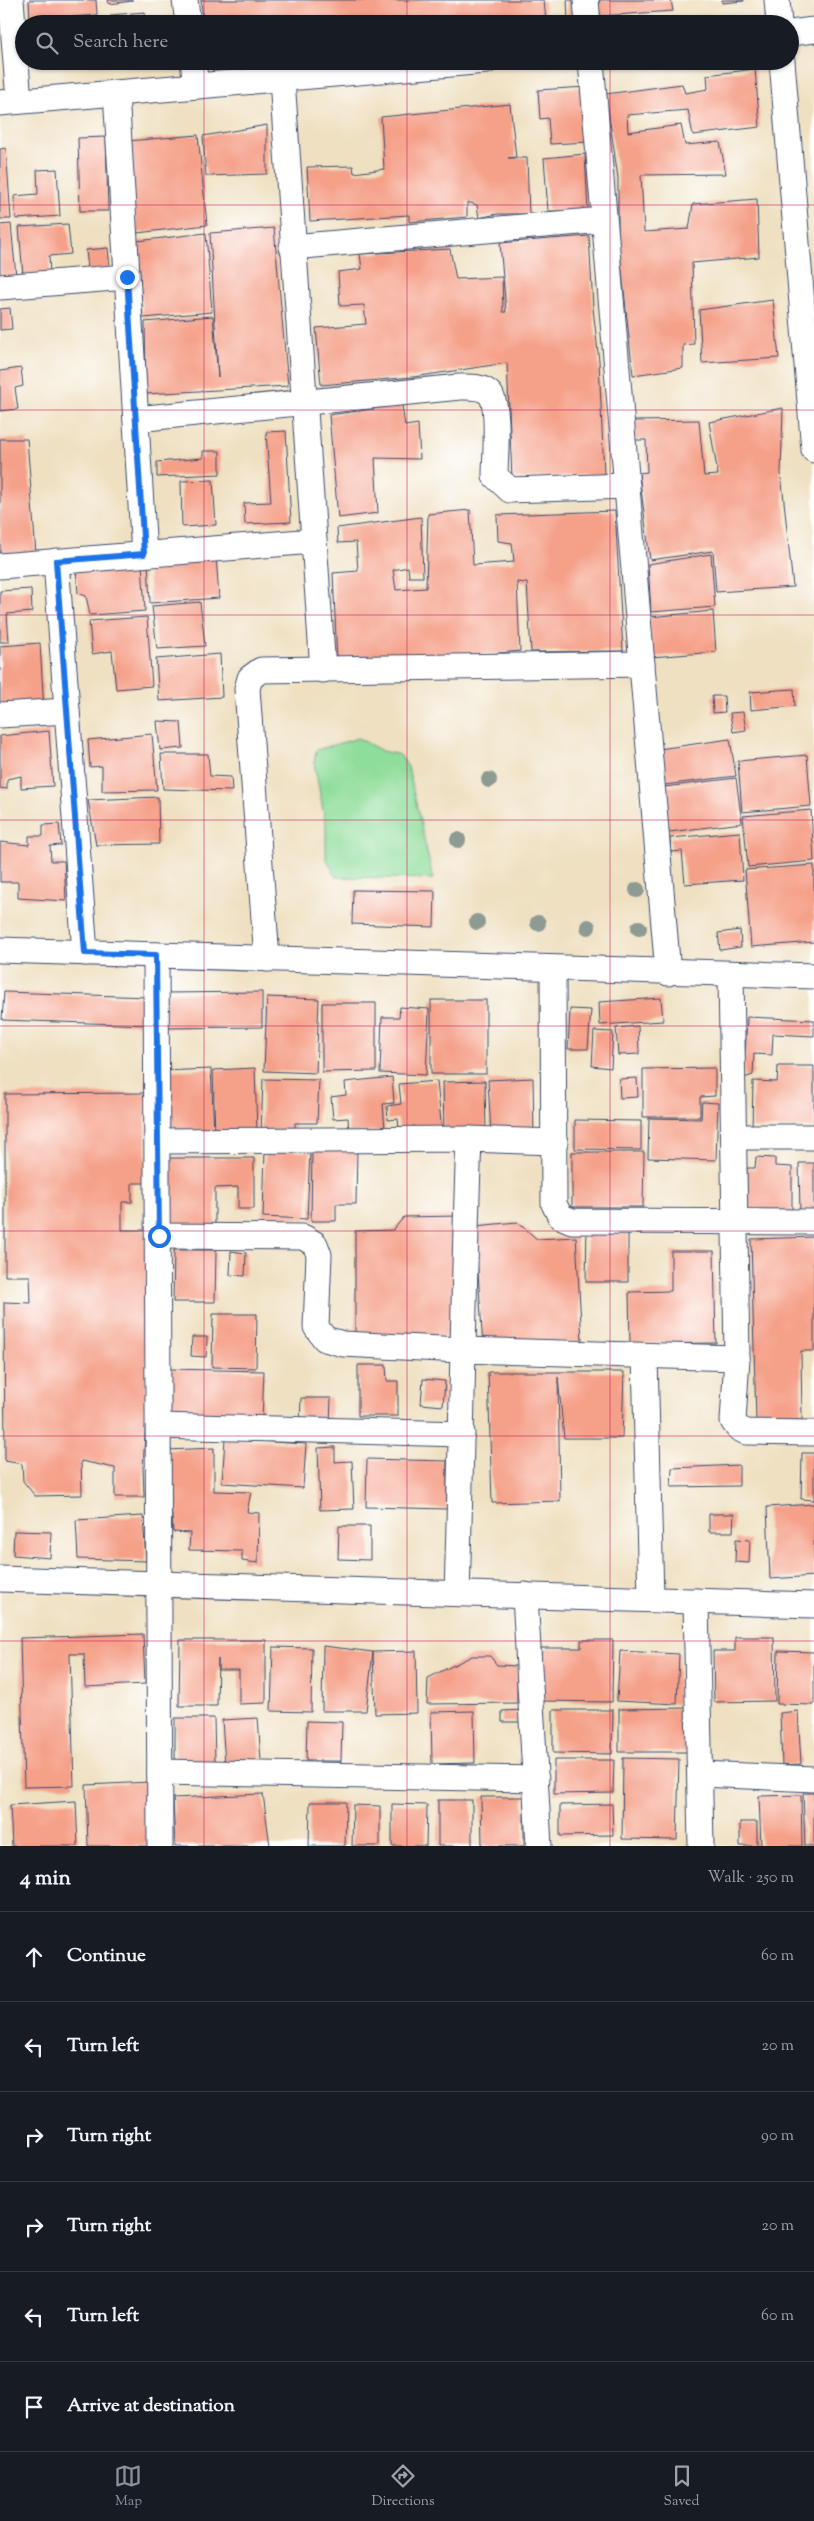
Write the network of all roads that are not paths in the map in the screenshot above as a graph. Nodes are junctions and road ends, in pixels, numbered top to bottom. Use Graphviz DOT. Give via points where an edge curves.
graph roads {
  1 [pos="11,0"];
  2 [pos="185,0"];
  3 [pos="586,0"];
  4 [pos="777,0"];
  5 [pos="187,15"];
  6 [pos="587,15"];
  7 [pos="778,15"];
  8 [pos="814,30"];
  9 [pos="799,32"];
  10 [pos="194,70"];
  11 [pos="384,70"];
  12 [pos="592,70"];
  13 [pos="783,70"];
  14 [pos="282,79"];
  15 [pos="196,86"];
  16 [pos="116,93"];
  17 [pos="10,102"];
  18 [pos="603,220"];
  19 [pos="292,247"];
  20 [pos="127,277"];
  21 [pos="0,287"];
  22 [pos="305,404"];
  23 [pos="136,418"];
  24 [pos="814,450"];
  25 [pos="627,486"];
  26 [pos="314,541"];
  27 [pos="144,554"];
  28 [pos="56,561"];
  29 [pos="0,566"];
  30 [pos="642,664"];
  31 [pos="323,670"];
  32 [pos="67,711"];
  33 [pos="0,715"];
  34 [pos="0,950"];
  35 [pos="85,953"];
  36 [pos="156,955"];
  37 [pos="267,959"];
  38 [pos="553,968"];
  39 [pos="668,973"];
  40 [pos="731,974"];
  41 [pos="814,976"];
  42 [pos="734,1137"];
  43 [pos="814,1137"];
  44 [pos="468,1139"];
  45 [pos="158,1141"];
  46 [pos="555,1142"];
  47 [pos="735,1221"];
  48 [pos="814,1222"];
  49 [pos="159,1236"];
  50 [pos="461,1350"];
  51 [pos="645,1356"];
  52 [pos="736,1358"];
  53 [pos="159,1426"];
  54 [pos="462,1434"];
  55 [pos="814,1434"];
  56 [pos="0,1580"];
  57 [pos="160,1584"];
  58 [pos="457,1593"];
  59 [pos="525,1595"];
  60 [pos="651,1599"];
  61 [pos="696,1601"];
  62 [pos="814,1604"];
  63 [pos="160,1772"];
  64 [pos="700,1774"];
  65 [pos="814,1778"];
  66 [pos="536,1779"];
  67 [pos="160,1846"];
  68 [pos="539,1846"];
  69 [pos="701,1846"];
  1 -- 17 [label="street"];
  2 -- 5 [label="street"];
  3 -- 6 [label="street"];
  4 -- 7 [label="street"];
  8 -- 9 [label="street"];
  10 -- 15 [label="street"];
  11 -- 14 [label="street"];
  12 -- 18 [label="street"];
  13 -- 24 [label="street"];
  14 -- 15 [label="street"];
  14 -- 19 [label="street"];
  15 -- 16 [label="street"];
  16 -- 17 [label="street"];
  16 -- 20 [label="street"];
  18 -- 19 [label="street"];
  18 -- 25 [label="street"];
  19 -- 22 [label="street"];
  20 -- 21 [label="street"];
  20 -- 23 [label="street"];
  22 -- 23 [label="street"];
  22 -- 25 [label="street" via="477,387 490,394 495,406 495,476 510,490"];
  22 -- 26 [label="street"];
  23 -- 27 [label="street"];
  25 -- 30 [label="street"];
  26 -- 27 [label="street"];
  26 -- 31 [label="street"];
  27 -- 28 [label="street"];
  28 -- 29 [label="street"];
  28 -- 32 [label="street"];
  30 -- 31 [label="street"];
  30 -- 39 [label="street"];
  31 -- 37 [label="street" via="261,670 250,678 247,690"];
  32 -- 33 [label="street"];
  32 -- 35 [label="street"];
  34 -- 35 [label="street"];
  35 -- 36 [label="street"];
  36 -- 37 [label="street"];
  36 -- 45 [label="street"];
  37 -- 38 [label="street"];
  38 -- 39 [label="street"];
  38 -- 46 [label="street"];
  39 -- 40 [label="street"];
  40 -- 41 [label="street"];
  40 -- 42 [label="street"];
  42 -- 43 [label="street"];
  42 -- 47 [label="street"];
  44 -- 45 [label="street"];
  44 -- 46 [label="street"];
  44 -- 50 [label="street"];
  45 -- 49 [label="street"];
  46 -- 47 [label="street" via="554,1204 560,1216 572,1221"];
  47 -- 48 [label="street"];
  47 -- 52 [label="street"];
  49 -- 50 [label="street" via="303,1237 315,1244 319,1255 316,1327 325,1339 343,1344"];
  49 -- 53 [label="street"];
  50 -- 51 [label="street"];
  50 -- 54 [label="street"];
  51 -- 52 [label="street"];
  51 -- 60 [label="street"];
  52 -- 55 [label="street" via="734,1421 738,1428 746,1432"];
  53 -- 54 [label="street"];
  53 -- 57 [label="street"];
  54 -- 58 [label="street"];
  56 -- 57 [label="street"];
  57 -- 58 [label="street"];
  57 -- 63 [label="street"];
  58 -- 59 [label="street"];
  59 -- 60 [label="street"];
  59 -- 66 [label="street"];
  60 -- 61 [label="street"];
  61 -- 62 [label="street"];
  61 -- 64 [label="street"];
  63 -- 66 [label="street"];
  63 -- 67 [label="street"];
  64 -- 65 [label="street"];
  64 -- 69 [label="street"];
  66 -- 68 [label="street"];
}
